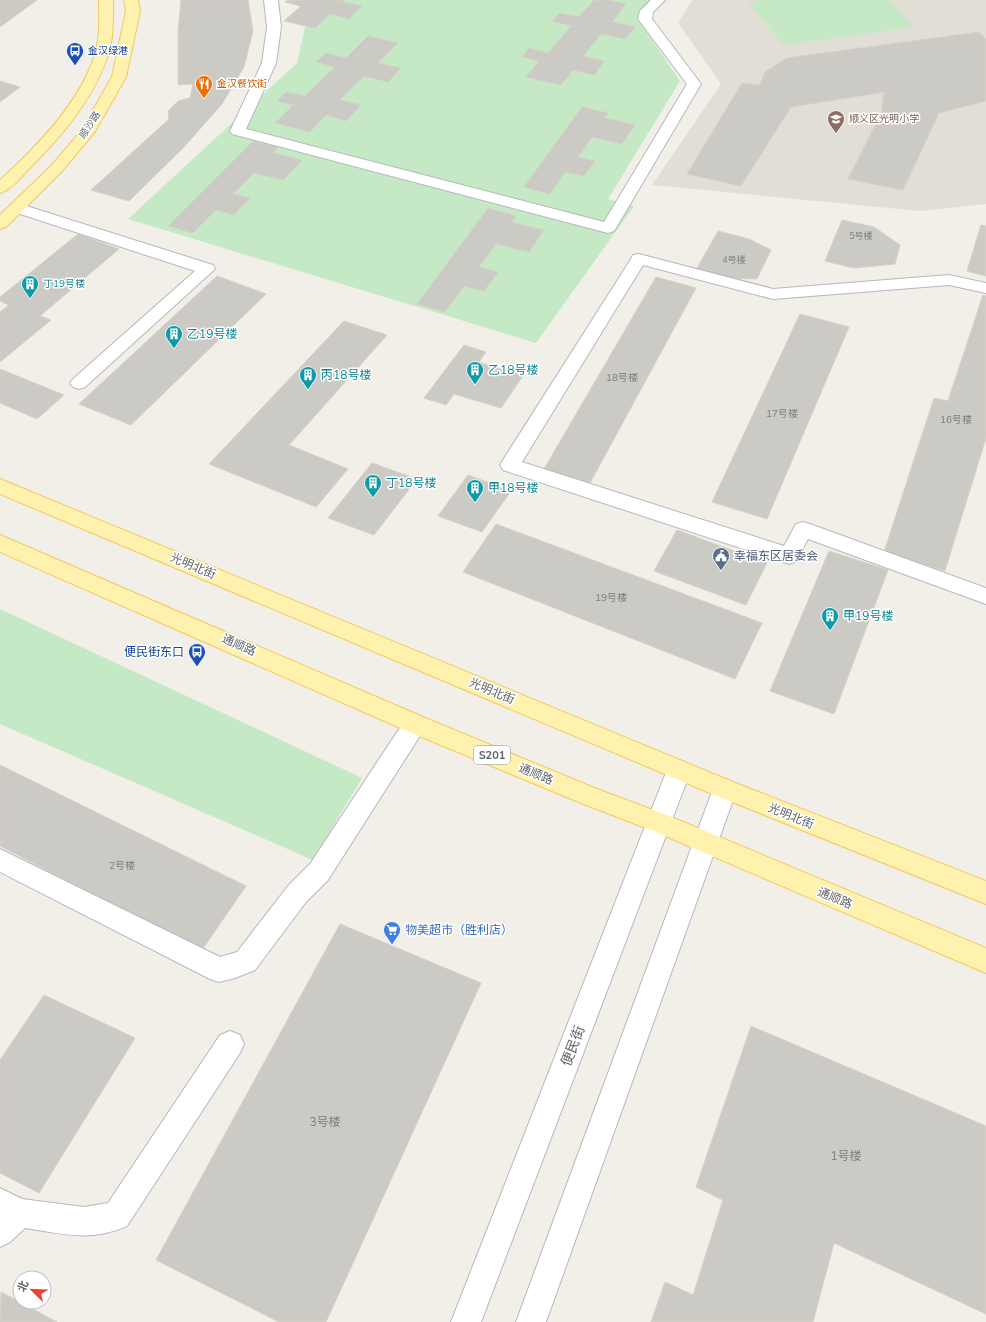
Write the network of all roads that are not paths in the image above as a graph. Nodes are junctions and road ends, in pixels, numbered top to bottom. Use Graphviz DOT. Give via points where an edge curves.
graph roads {
  1 [pos="106,0"];
  2 [pos="131,0"];
  3 [pos="271,0"];
  4 [pos="658,0"];
  5 [pos="2,184"];
  6 [pos="17,208"];
  7 [pos="0,224"];
  8 [pos="986,288"];
  9 [pos="79,383"];
  10 [pos="0,486"];
  11 [pos="0,543"];
  12 [pos="986,596"];
  13 [pos="415,724"];
  14 [pos="679,770"];
  15 [pos="725,789"];
  16 [pos="660,823"];
  17 [pos="704,842"];
  18 [pos="0,860"];
  19 [pos="986,893"];
  20 [pos="986,961"];
  21 [pos="230,1044"];
  22 [pos="7,1216"];
  23 [pos="466,1322"];
  24 [pos="531,1322"];
  1 -- 5 [label="main road, 顺沙路" via="105,40 95,75 64,123"];
  2 -- 6 [label="main road, 顺沙路" via="133,11 119,78 87,133"];
  3 -- 4 [label="street" via="274,27 269,63 237,131 608,228 694,84 646,19 647,11"];
  6 -- 7 [label="main road, 顺沙路"];
  6 -- 9 [label="street" via="207,269"];
  8 -- 12 [label="street" via="949,280 773,294 639,259 510,465 789,556 803,530"];
  10 -- 14 [label="main road, 光明北街"];
  11 -- 13 [label="main road, 通顺路 / S201"];
  13 -- 16 [label="main road, 通顺路 / S201"];
  13 -- 18 [label="street" via="319,872 297,894 246,961 235,966 220,970"];
  14 -- 15 [label="main road, 光明北街"];
  14 -- 16 [label="street, 便民街"];
  15 -- 17 [label="street"];
  15 -- 19 [label="main road, 光明北街"];
  16 -- 17 [label="main road, 通顺路 / S201"];
  16 -- 23 [label="street, 便民街"];
  17 -- 20 [label="main road, 通顺路 / S201"];
  17 -- 24 [label="street"];
  21 -- 22 [label="street" via="117,1216 84,1222"];
}
